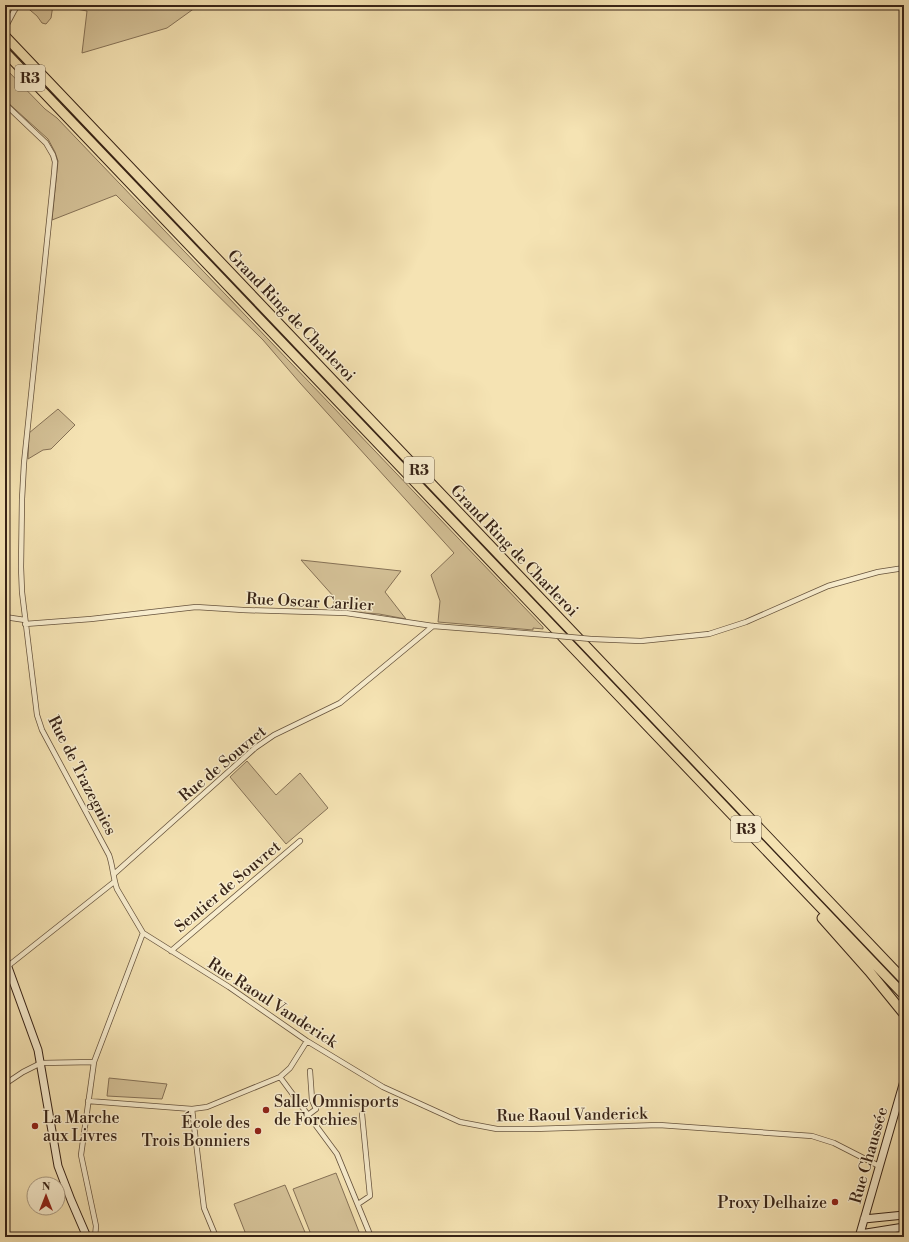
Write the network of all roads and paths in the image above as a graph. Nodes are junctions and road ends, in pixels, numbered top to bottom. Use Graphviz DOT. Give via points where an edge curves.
graph roads {
  1 [pos="18,5"];
  2 [pos="6,34"];
  3 [pos="5,52"];
  4 [pos="5,104"];
  5 [pos="904,568"];
  6 [pos="5,617"];
  7 [pos="25,622"];
  8 [pos="433,626"];
  9 [pos="300,841"];
  10 [pos="114,874"];
  11 [pos="114,882"];
  12 [pos="815,902"];
  13 [pos="143,933"];
  14 [pos="171,951"];
  15 [pos="7,962"];
  16 [pos="904,980"];
  17 [pos="904,995"];
  18 [pos="904,1014"];
  19 [pos="307,1041"];
  20 [pos="94,1062"];
  21 [pos="41,1063"];
  22 [pos="310,1071"];
  23 [pos="280,1077"];
  24 [pos="904,1081"];
  25 [pos="5,1084"];
  26 [pos="88,1101"];
  27 [pos="192,1109"];
  28 [pos="362,1114"];
  29 [pos="308,1115"];
  30 [pos="879,1166"];
  31 [pos="358,1204"];
  32 [pos="904,1215"];
  33 [pos="864,1219"];
  34 [pos="904,1227"];
  35 [pos="859,1236"];
  36 [pos="87,1237"];
  37 [pos="95,1237"];
  38 [pos="216,1237"];
  39 [pos="370,1237"];
  1 -- 2 [label="street"];
  2 -- 16 [label="highway, Grand Ring de Charleroi / R3"];
  3 -- 12 [label="highway, Grand Ring de Charleroi / R3"];
  4 -- 7 [label="street, Rue de Trazegnies" via="46,143 54,162 50,222 22,478 21,575"];
  5 -- 8 [label="street, Rue Oscar Carlier, bridge" via="878,572 828,586 746,622 709,634 641,641"];
  6 -- 7 [label="street, Rue Oscar Carlier"];
  7 -- 8 [label="street, Rue Oscar Carlier" via="91,619 196,607 346,613"];
  7 -- 10 [label="street, Rue de Trazegnies" via="37,715 42,730 109,855"];
  8 -- 10 [label="street, Rue de Souvret" via="340,703 274,735 255,748"];
  9 -- 14 [label="street, Sentier de Souvret"];
  10 -- 11 [label="street, Rue de Trazegnies"];
  11 -- 13 [label="street, Rue de Trazegnies"];
  11 -- 15 [label="street"];
  12 -- 17 [label="highway, Grand Ring de Charleroi / R3"];
  12 -- 18 [label="highway" via="820,915"];
  13 -- 14 [label="street, Rue Raoul Vanderick"];
  13 -- 20 [label="street"];
  14 -- 19 [label="street, Rue Raoul Vanderick" via="230,987"];
  15 -- 21 [label="street"];
  19 -- 23 [label="street" via="290,1068"];
  19 -- 30 [label="street, Rue Raoul Vanderick" via="383,1087 460,1122 497,1129 659,1125 812,1136 834,1143"];
  20 -- 21 [label="street"];
  20 -- 26 [label="street"];
  21 -- 25 [label="street"];
  21 -- 36 [label="street" via="58,1166"];
  22 -- 29 [label="street" via="312,1100 316,1109"];
  23 -- 27 [label="street" via="207,1107"];
  23 -- 29 [label="street"];
  24 -- 30 [label="street, Rue Chaussée"];
  26 -- 27 [label="street"];
  26 -- 37 [label="street" via="81,1155 96,1226"];
  27 -- 38 [label="street" via="204,1208"];
  28 -- 31 [label="street" via="370,1196"];
  29 -- 31 [label="street" via="337,1154"];
  30 -- 33 [label="street, Rue Chaussée"];
  31 -- 39 [label="street"];
  32 -- 33 [label="street"];
  33 -- 35 [label="street, Rue Chaussée"];
  34 -- 35 [label="street"];
}
